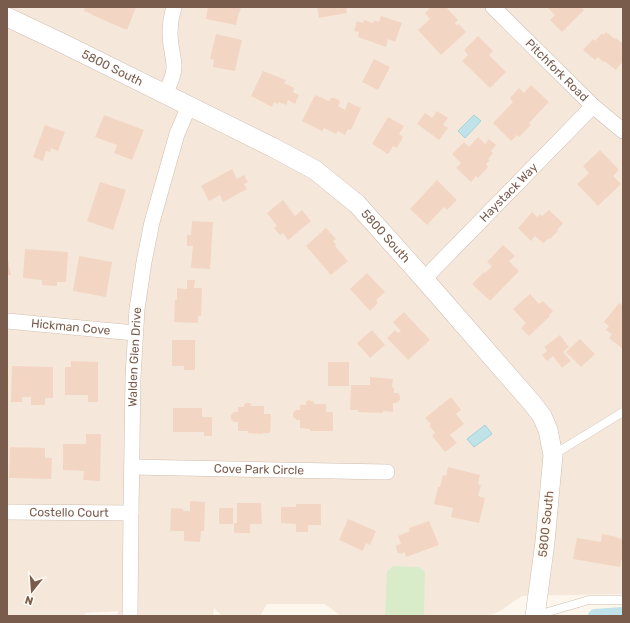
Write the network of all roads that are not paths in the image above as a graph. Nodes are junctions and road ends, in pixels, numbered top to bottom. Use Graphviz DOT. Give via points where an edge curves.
graph roads {
  1 [pos="174,7"];
  2 [pos="493,7"];
  3 [pos="7,17"];
  4 [pos="165,94"];
  5 [pos="189,106"];
  6 [pos="593,106"];
  7 [pos="623,131"];
  8 [pos="424,279"];
  9 [pos="7,322"];
  10 [pos="135,333"];
  11 [pos="623,412"];
  12 [pos="553,455"];
  13 [pos="132,467"];
  14 [pos="387,472"];
  15 [pos="7,512"];
  16 [pos="131,513"];
  17 [pos="623,600"];
  18 [pos="130,616"];
  19 [pos="534,616"];
  1 -- 4 [label="street" via="170,20 174,67"];
  2 -- 6 [label="street, Pitchfork Road"];
  3 -- 4 [label="street, 5800 South"];
  4 -- 5 [label="street, 5800 South"];
  5 -- 8 [label="street, 5800 South" via="315,170 357,204"];
  5 -- 10 [label="street, Walden Glen Drive" via="177,134 149,236 140,284"];
  6 -- 7 [label="street, Pitchfork Road"];
  6 -- 8 [label="street, Haystack Way"];
  8 -- 12 [label="street, 5800 South" via="532,402 548,430"];
  9 -- 10 [label="street, Hickman Cove"];
  10 -- 13 [label="street, Walden Glen Drive"];
  11 -- 12 [label="lane"];
  12 -- 19 [label="street, 5800 South" via="545,542"];
  13 -- 14 [label="street, Cove Park Circle"];
  13 -- 16 [label="street, Walden Glen Drive"];
  15 -- 16 [label="street, Costello Court"];
  16 -- 18 [label="street, Walden Glen Drive"];
  17 -- 19 [label="lane" via="590,600"];
}
